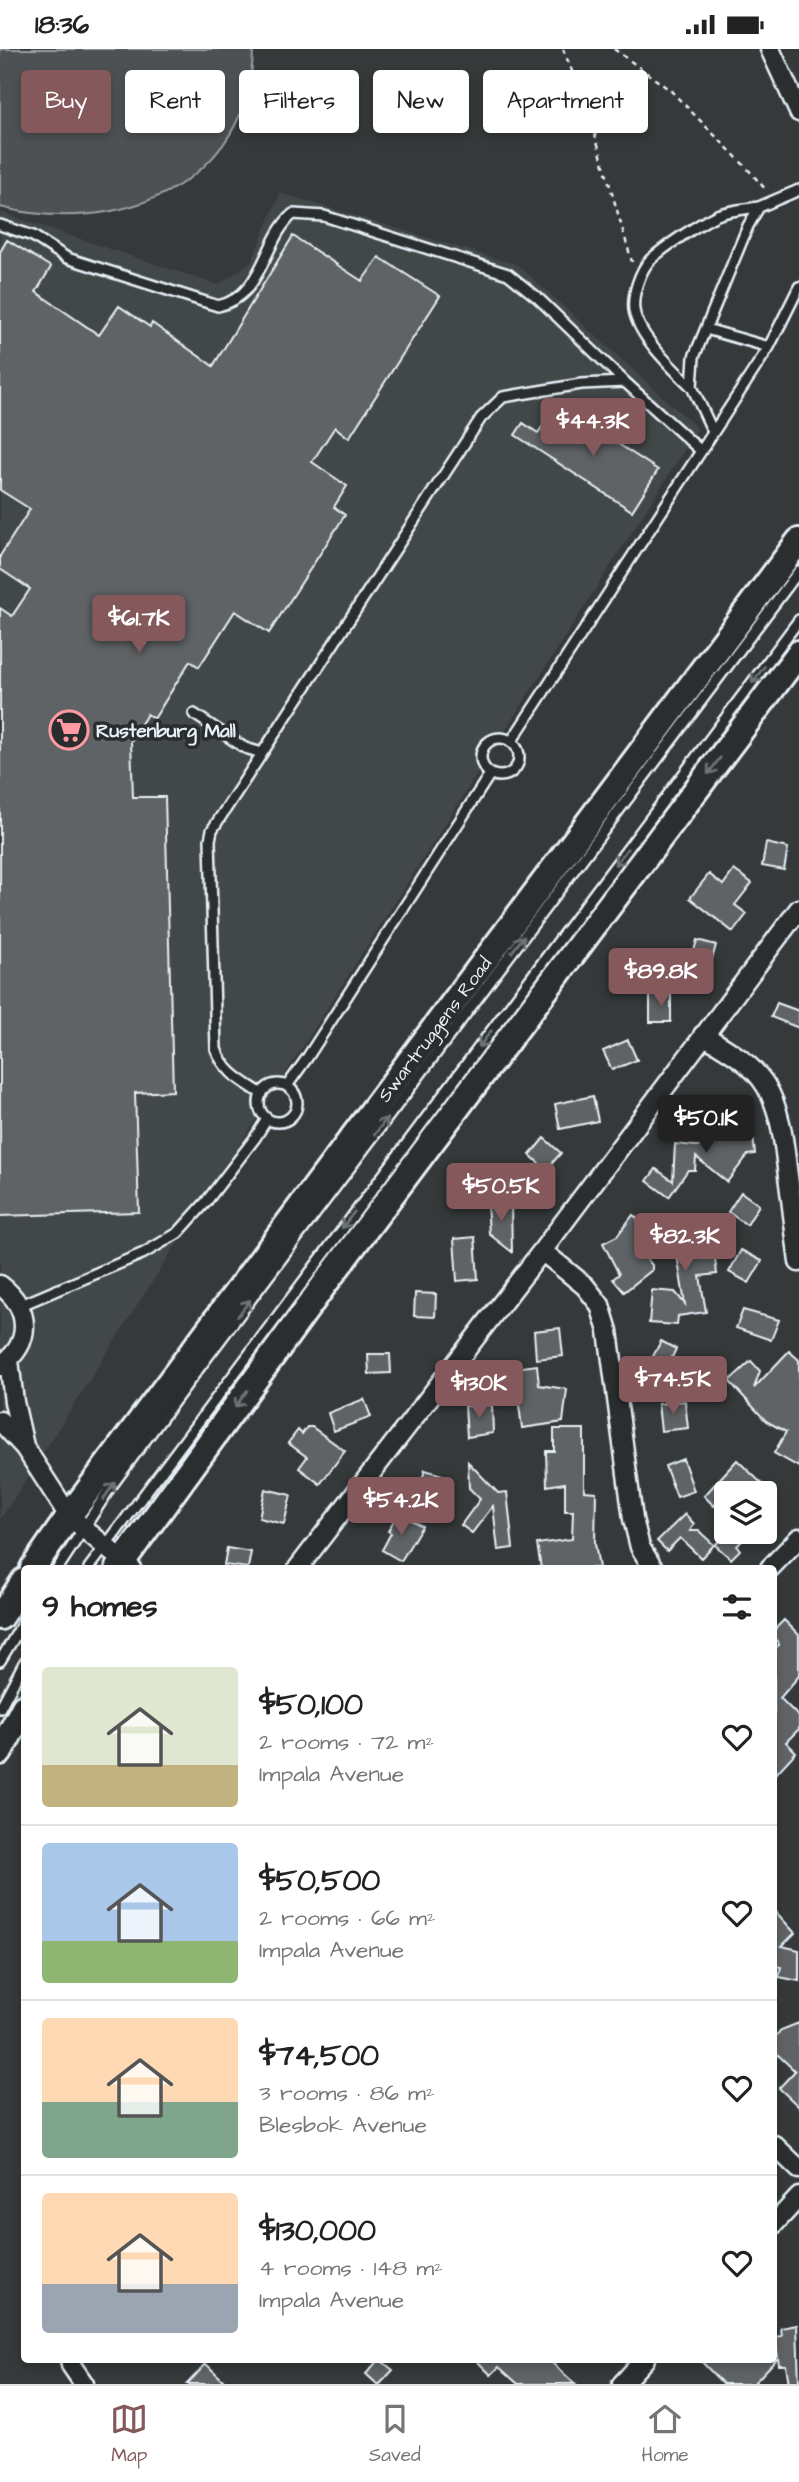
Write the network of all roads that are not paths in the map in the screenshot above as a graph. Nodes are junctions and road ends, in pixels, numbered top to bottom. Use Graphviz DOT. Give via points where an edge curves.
graph roads {
  1 [pos="770,49"];
  2 [pos="799,112"];
  3 [pos="799,190"];
  4 [pos="759,207"];
  5 [pos="0,225"];
  6 [pos="799,287"];
  7 [pos="706,329"];
  8 [pos="769,347"];
  9 [pos="625,382"];
  10 [pos="692,387"];
  11 [pos="713,432"];
  12 [pos="701,451"];
  13 [pos="799,541"];
  14 [pos="799,571"];
  15 [pos="799,620"];
  16 [pos="799,653"];
  17 [pos="194,714"];
  18 [pos="511,742"];
  19 [pos="262,753"];
  20 [pos="490,774"];
  21 [pos="799,909"];
  22 [pos="703,1035"];
  23 [pos="287,1086"];
  24 [pos="262,1094"];
  25 [pos="267,1119"];
  26 [pos="542,1251"];
  27 [pos="799,1262"];
  28 [pos="0,1286"];
  29 [pos="19,1305"];
  30 [pos="5,1363"];
  31 [pos="0,1420"];
  32 [pos="25,1448"];
  33 [pos="77,1522"];
  34 [pos="799,1538"];
  35 [pos="120,1561"];
  36 [pos="36,1565"];
  37 [pos="59,1565"];
  38 [pos="102,1565"];
  39 [pos="300,1565"];
  40 [pos="651,1565"];
  41 [pos="774,1565"];
  42 [pos="21,1586"];
  43 [pos="0,1617"];
  44 [pos="21,1626"];
  45 [pos="0,1661"];
  46 [pos="21,1669"];
  47 [pos="0,1708"];
  48 [pos="21,1713"];
  49 [pos="0,1752"];
  50 [pos="777,2148"];
  51 [pos="799,2169"];
  52 [pos="799,2197"];
  53 [pos="777,2221"];
  54 [pos="71,2363"];
  55 [pos="641,2363"];
  56 [pos="84,2384"];
  57 [pos="622,2384"];
  1 -- 2 [label="street"];
  3 -- 4 [label="lane"];
  4 -- 7 [label="lane"];
  4 -- 10 [label="lane" via="719,214 692,230 649,261 635,290 634,312 643,330 660,356"];
  5 -- 9 [label="lane" via="33,236 66,258 218,306 246,290 293,213 324,216 508,274"];
  6 -- 8 [label="lane"];
  7 -- 8 [label="lane"];
  7 -- 10 [label="lane" via="694,357"];
  8 -- 11 [label="lane"];
  9 -- 12 [label="lane"];
  9 -- 19 [label="lane" via="532,391 503,397 492,406"];
  10 -- 11 [label="lane"];
  11 -- 12 [label="lane"];
  12 -- 18 [label="lane"];
  13 -- 33 [label="main road, Swartruggens Road"];
  33 -- 14 [label="lane, one-way" via="112,1485"];
  15 -- 35 [label="lane, one-way"];
  16 -- 35 [label="main road, one-way"];
  17 -- 19 [label="lane" via="245,748"];
  18 -- 20 [label="lane" via="519,756 516,768 506,775"];
  18 -- 20 [label="lane" via="502,738 485,745 482,763"];
  19 -- 24 [label="lane" via="210,840 216,1049 230,1073"];
  20 -- 23 [label="lane"];
  21 -- 22 [label="street"];
  22 -- 26 [label="street"];
  22 -- 27 [label="street" via="745,1063 765,1084 774,1104"];
  23 -- 24 [label="lane" via="274,1084"];
  23 -- 25 [label="lane" via="296,1095 294,1114 285,1122"];
  24 -- 25 [label="lane" via="260,1109"];
  25 -- 29 [label="lane" via="178,1233 144,1253"];
  26 -- 39 [label="street"];
  26 -- 40 [label="street" via="585,1286 600,1305 608,1331 633,1519 640,1547"];
  28 -- 29 [label="street"];
  29 -- 30 [label="street" via="23,1334 19,1348"];
  30 -- 32 [label="street"];
  31 -- 32 [label="street"];
  32 -- 33 [label="street"];
  33 -- 35 [label="street"];
  33 -- 36 [label="main road, Swartruggens Road"];
  33 -- 37 [label="lane"];
  34 -- 41 [label="street"];
  35 -- 38 [label="lane"];
  42 -- 43 [label="main road"];
  44 -- 45 [label="lane"];
  46 -- 47 [label="lane"];
  48 -- 49 [label="main road"];
  50 -- 51 [label="street"];
  52 -- 53 [label="street"];
  54 -- 56 [label="street"];
  55 -- 57 [label="street"];
}
